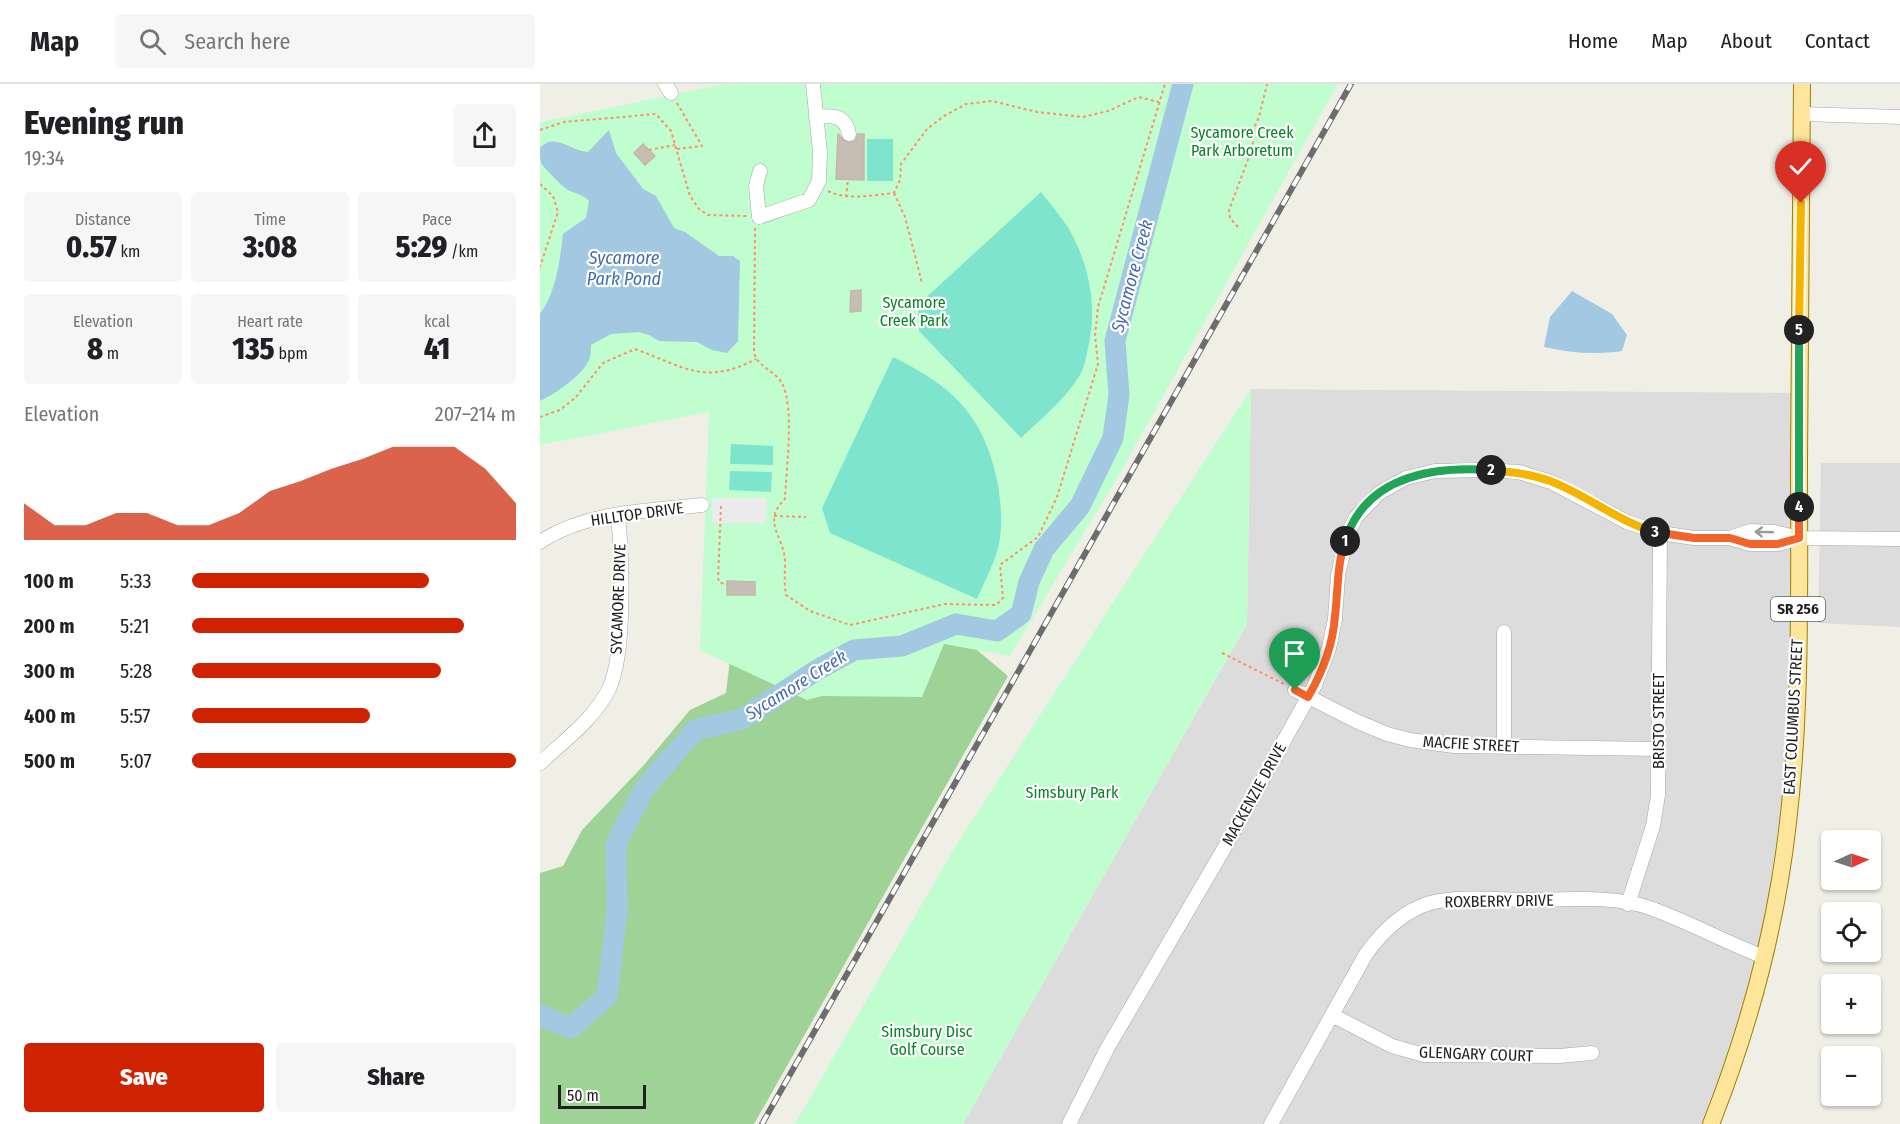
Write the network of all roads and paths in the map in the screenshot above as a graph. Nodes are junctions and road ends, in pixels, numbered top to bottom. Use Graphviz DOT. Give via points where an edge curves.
graph roads {
  1 [pos="813,84"];
  2 [pos="1165,84"];
  3 [pos="1267,84"];
  4 [pos="1802,84"];
  5 [pos="668,88"];
  6 [pos="1159,102"];
  7 [pos="815,110"];
  8 [pos="1801,114"];
  9 [pos="1900,117"];
  10 [pos="540,130"];
  11 [pos="849,134"];
  12 [pos="675,147"];
  13 [pos="649,150"];
  14 [pos="760,171"];
  15 [pos="848,180"];
  16 [pos="540,184"];
  17 [pos="817,186"];
  18 [pos="894,193"];
  19 [pos="846,196"];
  20 [pos="759,217"];
  21 [pos="1238,227"];
  22 [pos="540,267"];
  23 [pos="922,283"];
  24 [pos="756,359"];
  25 [pos="540,417"];
  26 [pos="702,506"];
  27 [pos="721,506"];
  28 [pos="618,514"];
  29 [pos="774,516"];
  30 [pos="806,518"];
  31 [pos="1660,533"];
  32 [pos="1799,538"];
  33 [pos="1900,538"];
  34 [pos="540,542"];
  35 [pos="727,584"];
  36 [pos="1504,632"];
  37 [pos="1222,653"];
  38 [pos="1295,690"];
  39 [pos="1308,697"];
  40 [pos="1504,747"];
  41 [pos="1658,749"];
  42 [pos="540,763"];
  43 [pos="1628,904"];
  44 [pos="1764,957"];
  45 [pos="1332,1015"];
  46 [pos="1592,1053"];
  47 [pos="1069,1124"];
  48 [pos="1271,1124"];
  49 [pos="1711,1124"];
  1 -- 7 [label="street"];
  2 -- 6 [label="path"];
  3 -- 21 [label="path" via="1252,149 1229,210"];
  4 -- 8 [label="main road, EAST COLUMBUS STREET / SR 256"];
  5 -- 12 [label="path" via="702,146"];
  6 -- 18 [label="path" via="1139,97 1083,117 1037,112 992,101 966,104 927,129 901,164"];
  6 -- 29 [label="path" via="1098,307 1098,364 1084,416 1057,497 1038,537 1000,565 1004,598 996,605 945,604 850,625 810,611 786,595 785,560"];
  7 -- 11 [label="street" via="844,121"];
  7 -- 17 [label="street" via="820,152"];
  8 -- 9 [label="street"];
  8 -- 32 [label="main road, EAST COLUMBUS STREET / SR 256"];
  10 -- 12 [label="path" via="564,122 656,114 671,131"];
  12 -- 13 [label="path"];
  12 -- 20 [label="path" via="690,196 699,209 708,215"];
  14 -- 20 [label="street" via="756,192"];
  15 -- 19 [label="path"];
  16 -- 22 [label="path" via="553,196 558,212"];
  17 -- 19 [label="path"];
  17 -- 20 [label="street" via="809,200"];
  18 -- 19 [label="path"];
  18 -- 23 [label="path" via="905,217"];
  20 -- 24 [label="path" via="755,230"];
  24 -- 25 [label="path" via="721,373 694,372 635,349 603,363 576,397 560,410"];
  24 -- 29 [label="path" via="780,380 789,414 785,500"];
  26 -- 28 [label="street, HILLTOP DRIVE"];
  27 -- 35 [label="path" via="718,578 720,584"];
  28 -- 34 [label="street, HILLTOP DRIVE" via="575,524"];
  28 -- 42 [label="street, SYCAMORE DRIVE" via="621,578 615,672 609,689 589,717"];
  29 -- 30 [label="path"];
  31 -- 32 [label="street, MACKENZIE DRIVE" via="1730,538 1750,544"];
  31 -- 39 [label="street, MACKENZIE DRIVE" via="1627,522 1551,482 1519,472 1435,471 1406,478 1372,499 1348,533 1342,550 1329,648"];
  31 -- 41 [label="street, BRISTO STREET"];
  32 -- 33 [label="street, MACKENZIE DRIVE"];
  32 -- 44 [label="main road, EAST COLUMBUS STREET / SR 256" via="1791,778 1779,880"];
  36 -- 40 [label="street"];
  37 -- 38 [label="path"];
  38 -- 39 [label="street, MACFIE STREET"];
  39 -- 40 [label="street, MACFIE STREET" via="1402,738 1454,746"];
  39 -- 47 [label="street, MACKENZIE DRIVE" via="1108,1047"];
  40 -- 41 [label="street, MACFIE STREET"];
  41 -- 43 [label="street, BRISTO STREET" via="1657,811"];
  43 -- 44 [label="street, ROXBERRY DRIVE" via="1650,908"];
  43 -- 45 [label="street, ROXBERRY DRIVE" via="1496,899 1429,904 1398,920 1373,944"];
  44 -- 49 [label="main road, EAST COLUMBUS STREET / SR 256" via="1737,1052"];
  45 -- 46 [label="street, GLENGARY COURT" via="1392,1046 1424,1055"];
  45 -- 48 [label="street, ROXBERRY DRIVE"];
}
